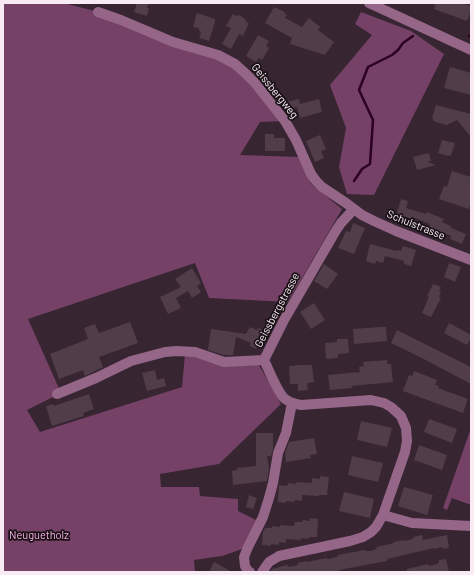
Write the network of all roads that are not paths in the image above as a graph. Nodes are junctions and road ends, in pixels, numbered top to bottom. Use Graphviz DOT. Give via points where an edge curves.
graph roads {
  1 [pos="369,3"];
  2 [pos="98,12"];
  3 [pos="471,50"];
  4 [pos="354,210"];
  5 [pos="471,260"];
  6 [pos="264,360"];
  7 [pos="57,394"];
  8 [pos="292,402"];
  9 [pos="384,515"];
  10 [pos="471,526"];
  11 [pos="250,572"];
  12 [pos="262,572"];
  1 -- 3 [label="street"];
  2 -- 4 [label="street, Geissbergweg" via="173,42 218,55 235,64 285,121 316,182"];
  4 -- 5 [label="street, Schulstrasse" via="385,226"];
  4 -- 6 [label="street, Geissbergstrasse" via="335,232"];
  6 -- 7 [label="street" via="224,362 195,352 165,352 131,361"];
  6 -- 8 [label="street, Geissbergstrasse" via="281,394"];
  8 -- 9 [label="street" via="307,405 370,400 384,403 400,416 406,428 407,440"];
  8 -- 11 [label="street" via="269,498 244,557 245,566"];
  9 -- 10 [label="street" via="412,523"];
  9 -- 12 [label="street" via="376,527 363,537 284,554 269,562"];
}
